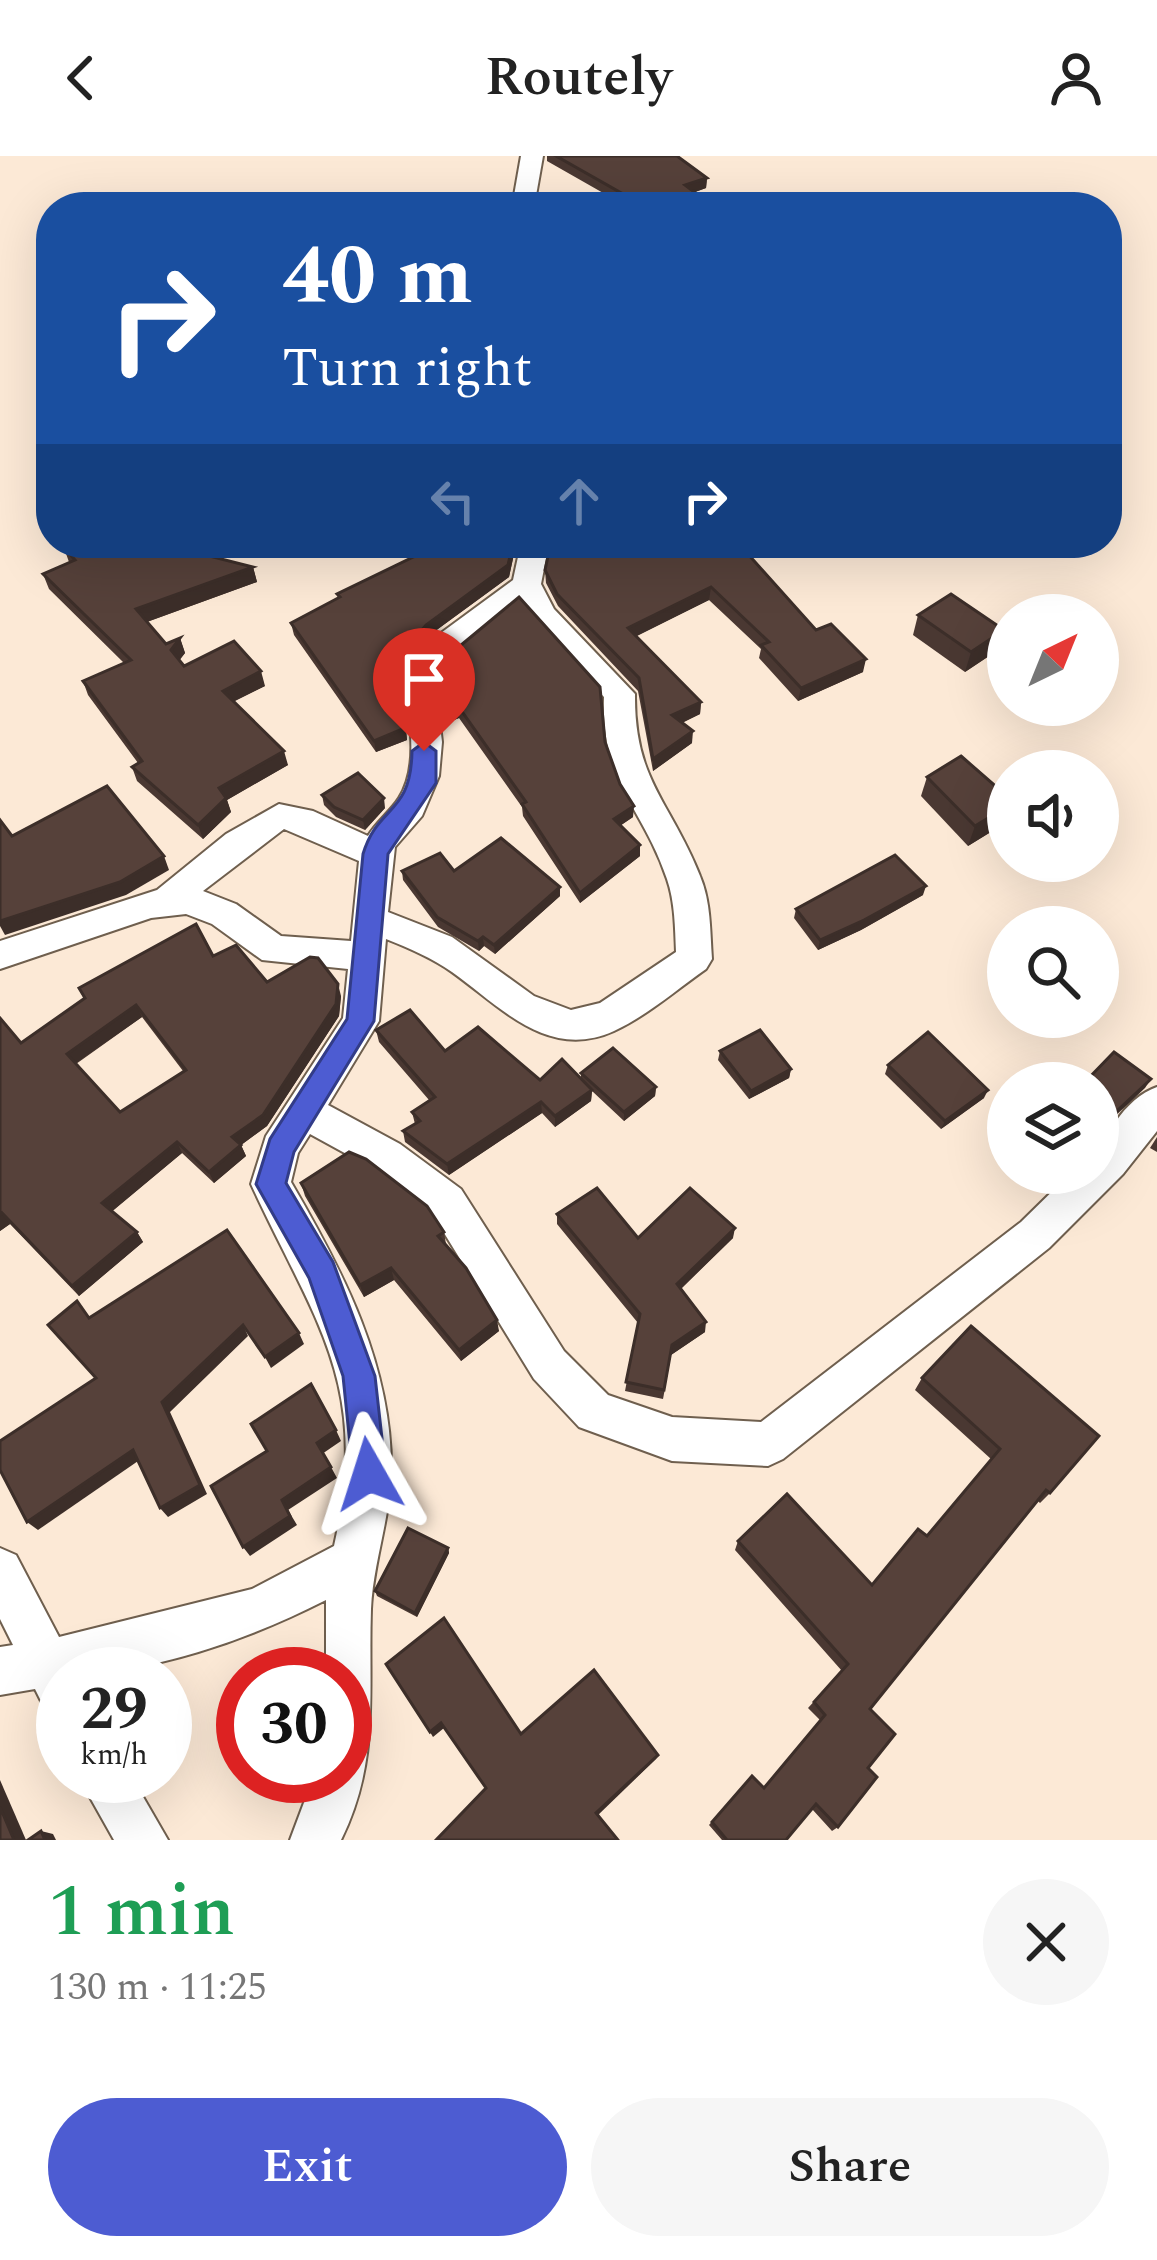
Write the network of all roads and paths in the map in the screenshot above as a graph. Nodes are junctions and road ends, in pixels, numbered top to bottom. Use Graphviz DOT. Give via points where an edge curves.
graph roads {
  1 [pos="532,156"];
  2 [pos="526,192"];
  3 [pos="532,558"];
  4 [pos="526,584"];
  5 [pos="376,854"];
  6 [pos="166,902"];
  7 [pos="366,938"];
  8 [pos="0,955"];
  9 [pos="1157,1103"];
  10 [pos="306,1112"];
  11 [pos="355,1560"];
  12 [pos="0,1571"];
  13 [pos="40,1647"];
  14 [pos="135,1647"];
  15 [pos="351,1647"];
  16 [pos="0,1671"];
  17 [pos="36,1675"];
  18 [pos="120,1803"];
  19 [pos="333,1803"];
  20 [pos="143,1840"];
  21 [pos="316,1840"];
  1 -- 2 [label="street"];
  3 -- 4 [label="street"];
  4 -- 5 [label="street" via="418,673 424,783"];
  4 -- 7 [label="street" via="544,615 620,694 616,733 626,769 683,875 694,959 595,1024 556,1024 423,937"];
  5 -- 6 [label="street" via="279,816"];
  5 -- 7 [label="street"];
  6 -- 7 [label="street" via="188,900 224,914 274,950"];
  6 -- 8 [label="street"];
  7 -- 10 [label="street" via="361,1021"];
  9 -- 10 [label="street" via="1035,1235 768,1444 672,1438 594,1412 550,1365 447,1202"];
  10 -- 11 [label="street" via="280,1148 271,1184 322,1272 359,1376 369,1474"];
  11 -- 14 [label="street" via="258,1610"];
  11 -- 15 [label="street"];
  12 -- 13 [label="street"];
  16 -- 17 [label="street"];
  18 -- 20 [label="street"];
  19 -- 21 [label="street"];
}
